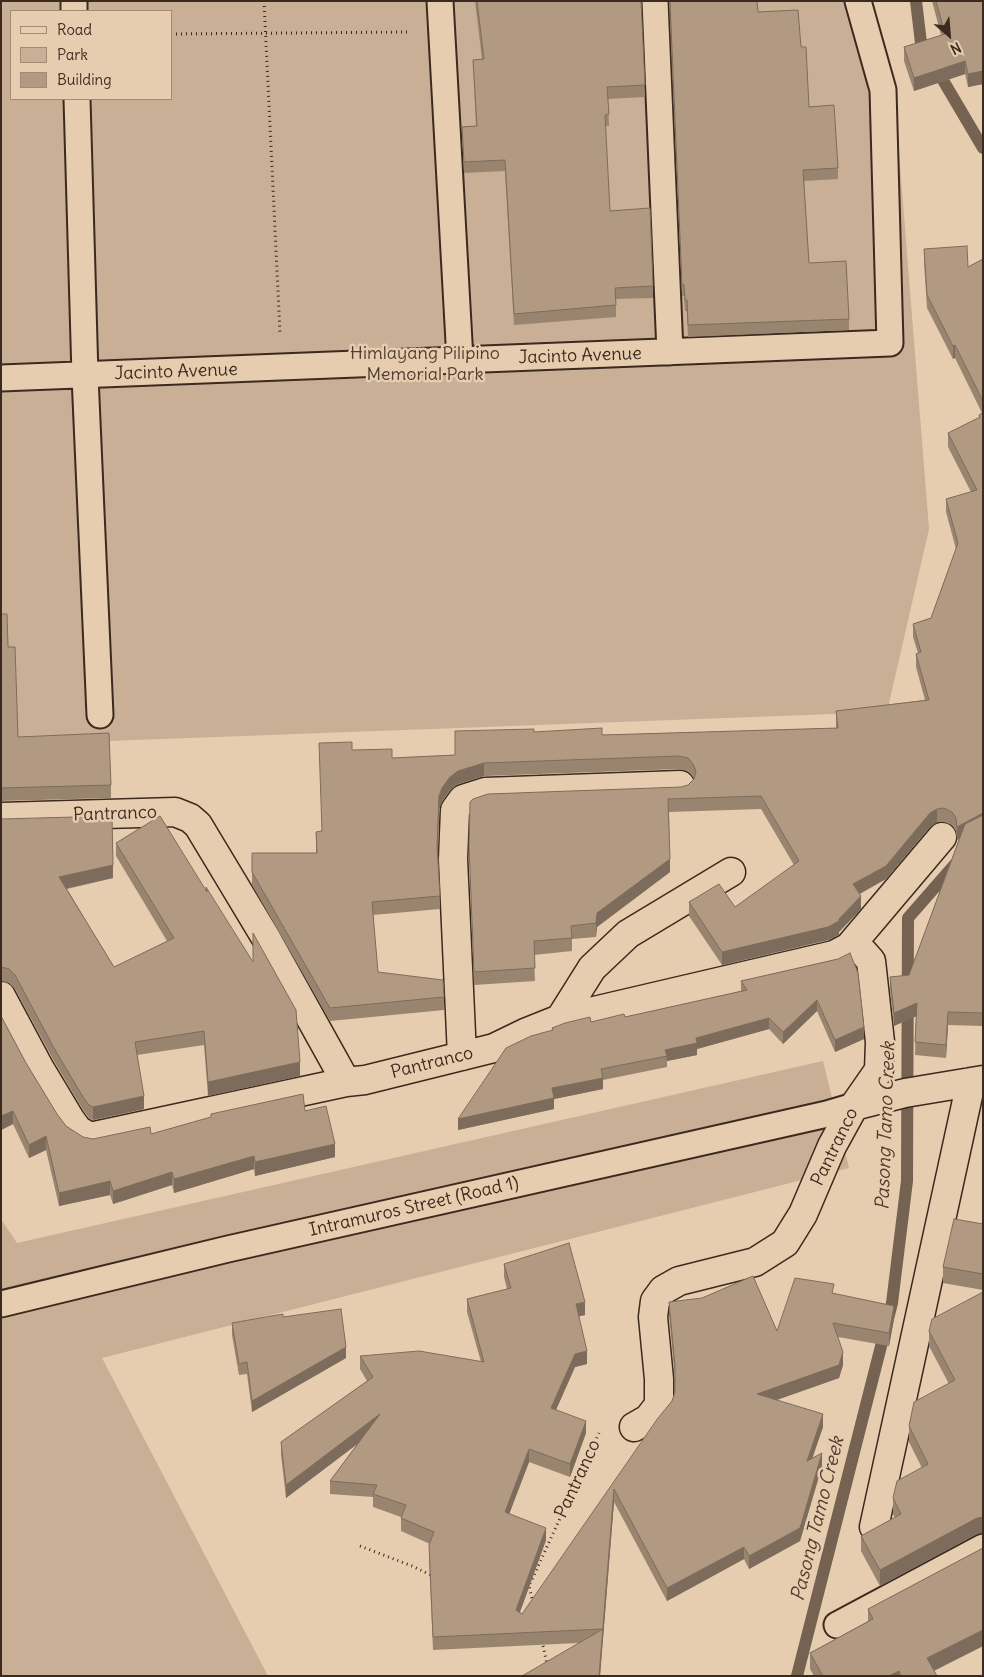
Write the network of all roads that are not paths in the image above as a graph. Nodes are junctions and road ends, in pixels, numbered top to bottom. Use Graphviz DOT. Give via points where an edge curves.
graph roads {
  1 [pos="440,1"];
  2 [pos="655,1"];
  3 [pos="858,1"];
  4 [pos="77,100"];
  5 [pos="670,352"];
  6 [pos="460,360"];
  7 [pos="85,376"];
  8 [pos="1,378"];
  9 [pos="100,715"];
  10 [pos="680,785"];
  11 [pos="1,817"];
  12 [pos="942,837"];
  13 [pos="731,872"];
  14 [pos="849,947"];
  15 [pos="1,996"];
  16 [pos="560,1019"];
  17 [pos="462,1056"];
  18 [pos="977,1081"];
  19 [pos="346,1082"];
  20 [pos="854,1106"];
  21 [pos="1,1304"];
  22 [pos="634,1427"];
  23 [pos="874,1527"];
  24 [pos="983,1547"];
  25 [pos="837,1625"];
  1 -- 6 [label="lane"];
  2 -- 5 [label="lane"];
  3 -- 5 [label="lane, Jacinto Avenue" via="883,90 890,343"];
  4 -- 7 [label="lane"];
  5 -- 6 [label="lane, Jacinto Avenue"];
  6 -- 7 [label="lane, Jacinto Avenue"];
  7 -- 8 [label="lane, Jacinto Avenue"];
  7 -- 9 [label="lane"];
  10 -- 17 [label="street" via="485,792 462,799 455,810 453,859"];
  11 -- 19 [label="street, Pantranco" via="175,812 190,818 198,825 266,938"];
  12 -- 14 [label="street"];
  13 -- 16 [label="street" via="628,934 592,968"];
  14 -- 16 [label="street, Pantranco" via="834,954"];
  14 -- 20 [label="street, Pantranco" via="863,952 871,961 880,1042 879,1070"];
  15 -- 19 [label="street, Pantranco" via="70,1119 78,1130 90,1137"];
  16 -- 17 [label="street, Pantranco" via="494,1048"];
  17 -- 19 [label="street, Pantranco"];
  18 -- 20 [label="street"];
  18 -- 23 [label="street"];
  20 -- 21 [label="lane, Intramuros Street (Road 1)"];
  20 -- 22 [label="street, Pantranco" via="832,1146 803,1214 785,1243 755,1262 679,1281 663,1290 655,1301 653,1317 659,1405 648,1420"];
  24 -- 25 [label="lane"];
}
